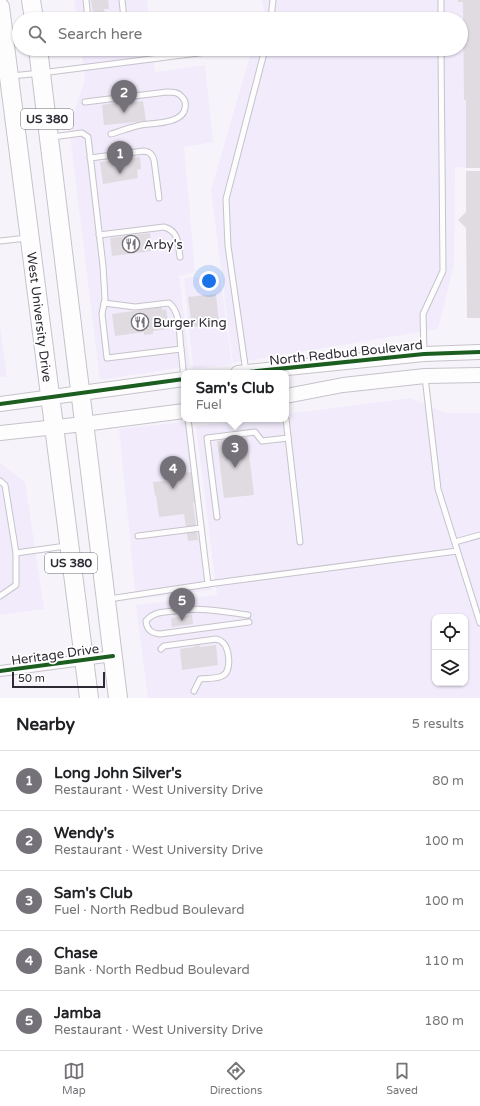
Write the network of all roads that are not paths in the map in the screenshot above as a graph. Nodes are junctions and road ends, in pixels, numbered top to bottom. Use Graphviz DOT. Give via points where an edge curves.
graph roads {
  1 [pos="31,0"];
  2 [pos="86,0"];
  3 [pos="122,0"];
  4 [pos="273,0"];
  5 [pos="441,0"];
  6 [pos="0,7"];
  7 [pos="33,12"];
  8 [pos="87,12"];
  9 [pos="123,12"];
  10 [pos="272,12"];
  11 [pos="441,12"];
  12 [pos="39,56"];
  13 [pos="175,56"];
  14 [pos="263,56"];
  15 [pos="441,56"];
  16 [pos="41,73"];
  17 [pos="7,76"];
  18 [pos="85,102"];
  19 [pos="111,134"];
  20 [pos="49,137"];
  21 [pos="90,158"];
  22 [pos="158,198"];
  23 [pos="99,235"];
  24 [pos="30,238"];
  25 [pos="0,241"];
  26 [pos="180,257"];
  27 [pos="104,303"];
  28 [pos="181,349"];
  29 [pos="480,352"];
  30 [pos="424,354"];
  31 [pos="183,370"];
  32 [pos="244,370"];
  33 [pos="272,370"];
  34 [pos="480,375"];
  35 [pos="425,376"];
  36 [pos="181,379"];
  37 [pos="80,393"];
  38 [pos="289,395"];
  39 [pos="50,397"];
  40 [pos="0,404"];
  41 [pos="181,405"];
  42 [pos="181,411"];
  43 [pos="162,414"];
  44 [pos="188,422"];
  45 [pos="286,422"];
  46 [pos="84,424"];
  47 [pos="54,427"];
  48 [pos="0,432"];
  49 [pos="288,438"];
  50 [pos="0,481"];
  51 [pos="217,517"];
  52 [pos="201,528"];
  53 [pos="480,535"];
  54 [pos="138,536"];
  55 [pos="300,542"];
  56 [pos="455,542"];
  57 [pos="69,545"];
  58 [pos="457,551"];
  59 [pos="16,553"];
  60 [pos="208,584"];
  61 [pos="0,596"];
  62 [pos="106,600"];
  63 [pos="248,615"];
  64 [pos="249,622"];
  65 [pos="480,623"];
  66 [pos="161,649"];
  67 [pos="113,656"];
  68 [pos="84,660"];
  69 [pos="0,671"];
  70 [pos="194,691"];
  71 [pos="89,698"];
  72 [pos="118,698"];
  1 -- 7 [label="highway"];
  2 -- 8 [label="lane"];
  3 -- 9 [label="lane"];
  4 -- 10 [label="lane"];
  5 -- 11 [label="lane"];
  6 -- 17 [label="highway, West University Drive / US 380"];
  12 -- 16 [label="highway, US 380"];
  13 -- 16 [label="lane"];
  14 -- 32 [label="lane" via="226,199 228,246"];
  15 -- 30 [label="lane" via="443,271 422,314"];
  16 -- 17 [label="lane"];
  16 -- 20 [label="highway, US 380"];
  17 -- 24 [label="highway, West University Drive / US 380"];
  18 -- 19 [label="lane" via="175,92 185,102 185,110 175,120 140,125"];
  20 -- 21 [label="lane" via="82,133 88,137"];
  20 -- 37 [label="highway, US 380"];
  21 -- 22 [label="lane" via="149,152 154,160"];
  21 -- 23 [label="lane"];
  23 -- 26 [label="lane" via="170,228 177,238"];
  23 -- 27 [label="lane"];
  24 -- 25 [label="lane"];
  24 -- 39 [label="highway, West University Drive / US 380"];
  27 -- 28 [label="lane" via="135,307 169,303 177,312"];
  27 -- 28 [label="lane" via="102,314 107,358"];
  28 -- 31 [label="lane"];
  29 -- 30 [label="street, North Redbud Boulevard"];
  30 -- 33 [label="street, North Redbud Boulevard"];
  30 -- 35 [label="street"];
  34 -- 35 [label="street"];
  35 -- 38 [label="street" via="343,385"];
  35 -- 56 [label="lane" via="438,489"];
  36 -- 37 [label="street"];
  37 -- 39 [label="street"];
  37 -- 46 [label="highway, US 380"];
  39 -- 40 [label="street"];
  39 -- 47 [label="highway, West University Drive / US 380"];
  41 -- 43 [label="street"];
  42 -- 43 [label="street"];
  43 -- 46 [label="street"];
  44 -- 52 [label="lane"];
  45 -- 49 [label="lane"];
  46 -- 47 [label="street"];
  46 -- 62 [label="highway, US 380"];
  47 -- 48 [label="street"];
  47 -- 57 [label="highway, West University Drive / US 380"];
  49 -- 51 [label="lane" via="262,441 255,432 207,438"];
  49 -- 55 [label="lane"];
  50 -- 59 [label="lane" via="5,485"];
  52 -- 54 [label="lane"];
  52 -- 60 [label="lane"];
  53 -- 56 [label="lane"];
  56 -- 58 [label="lane"];
  57 -- 59 [label="lane"];
  57 -- 68 [label="highway, West University Drive / US 380"];
  58 -- 60 [label="lane"];
  58 -- 65 [label="lane"];
  59 -- 61 [label="lane" via="16,585"];
  60 -- 62 [label="lane"];
  62 -- 67 [label="highway, US 380"];
  63 -- 64 [label="lane" via="194,608 157,613 150,615 146,621 147,628 152,633 160,634"];
  66 -- 70 [label="lane" via="164,646 216,639 223,642 227,648 227,672 223,676 200,679"];
  67 -- 68 [label="street, Heritage Drive"];
  67 -- 72 [label="highway, US 380"];
  68 -- 69 [label="street, Heritage Drive"];
  68 -- 71 [label="highway, West University Drive / US 380"];
}
